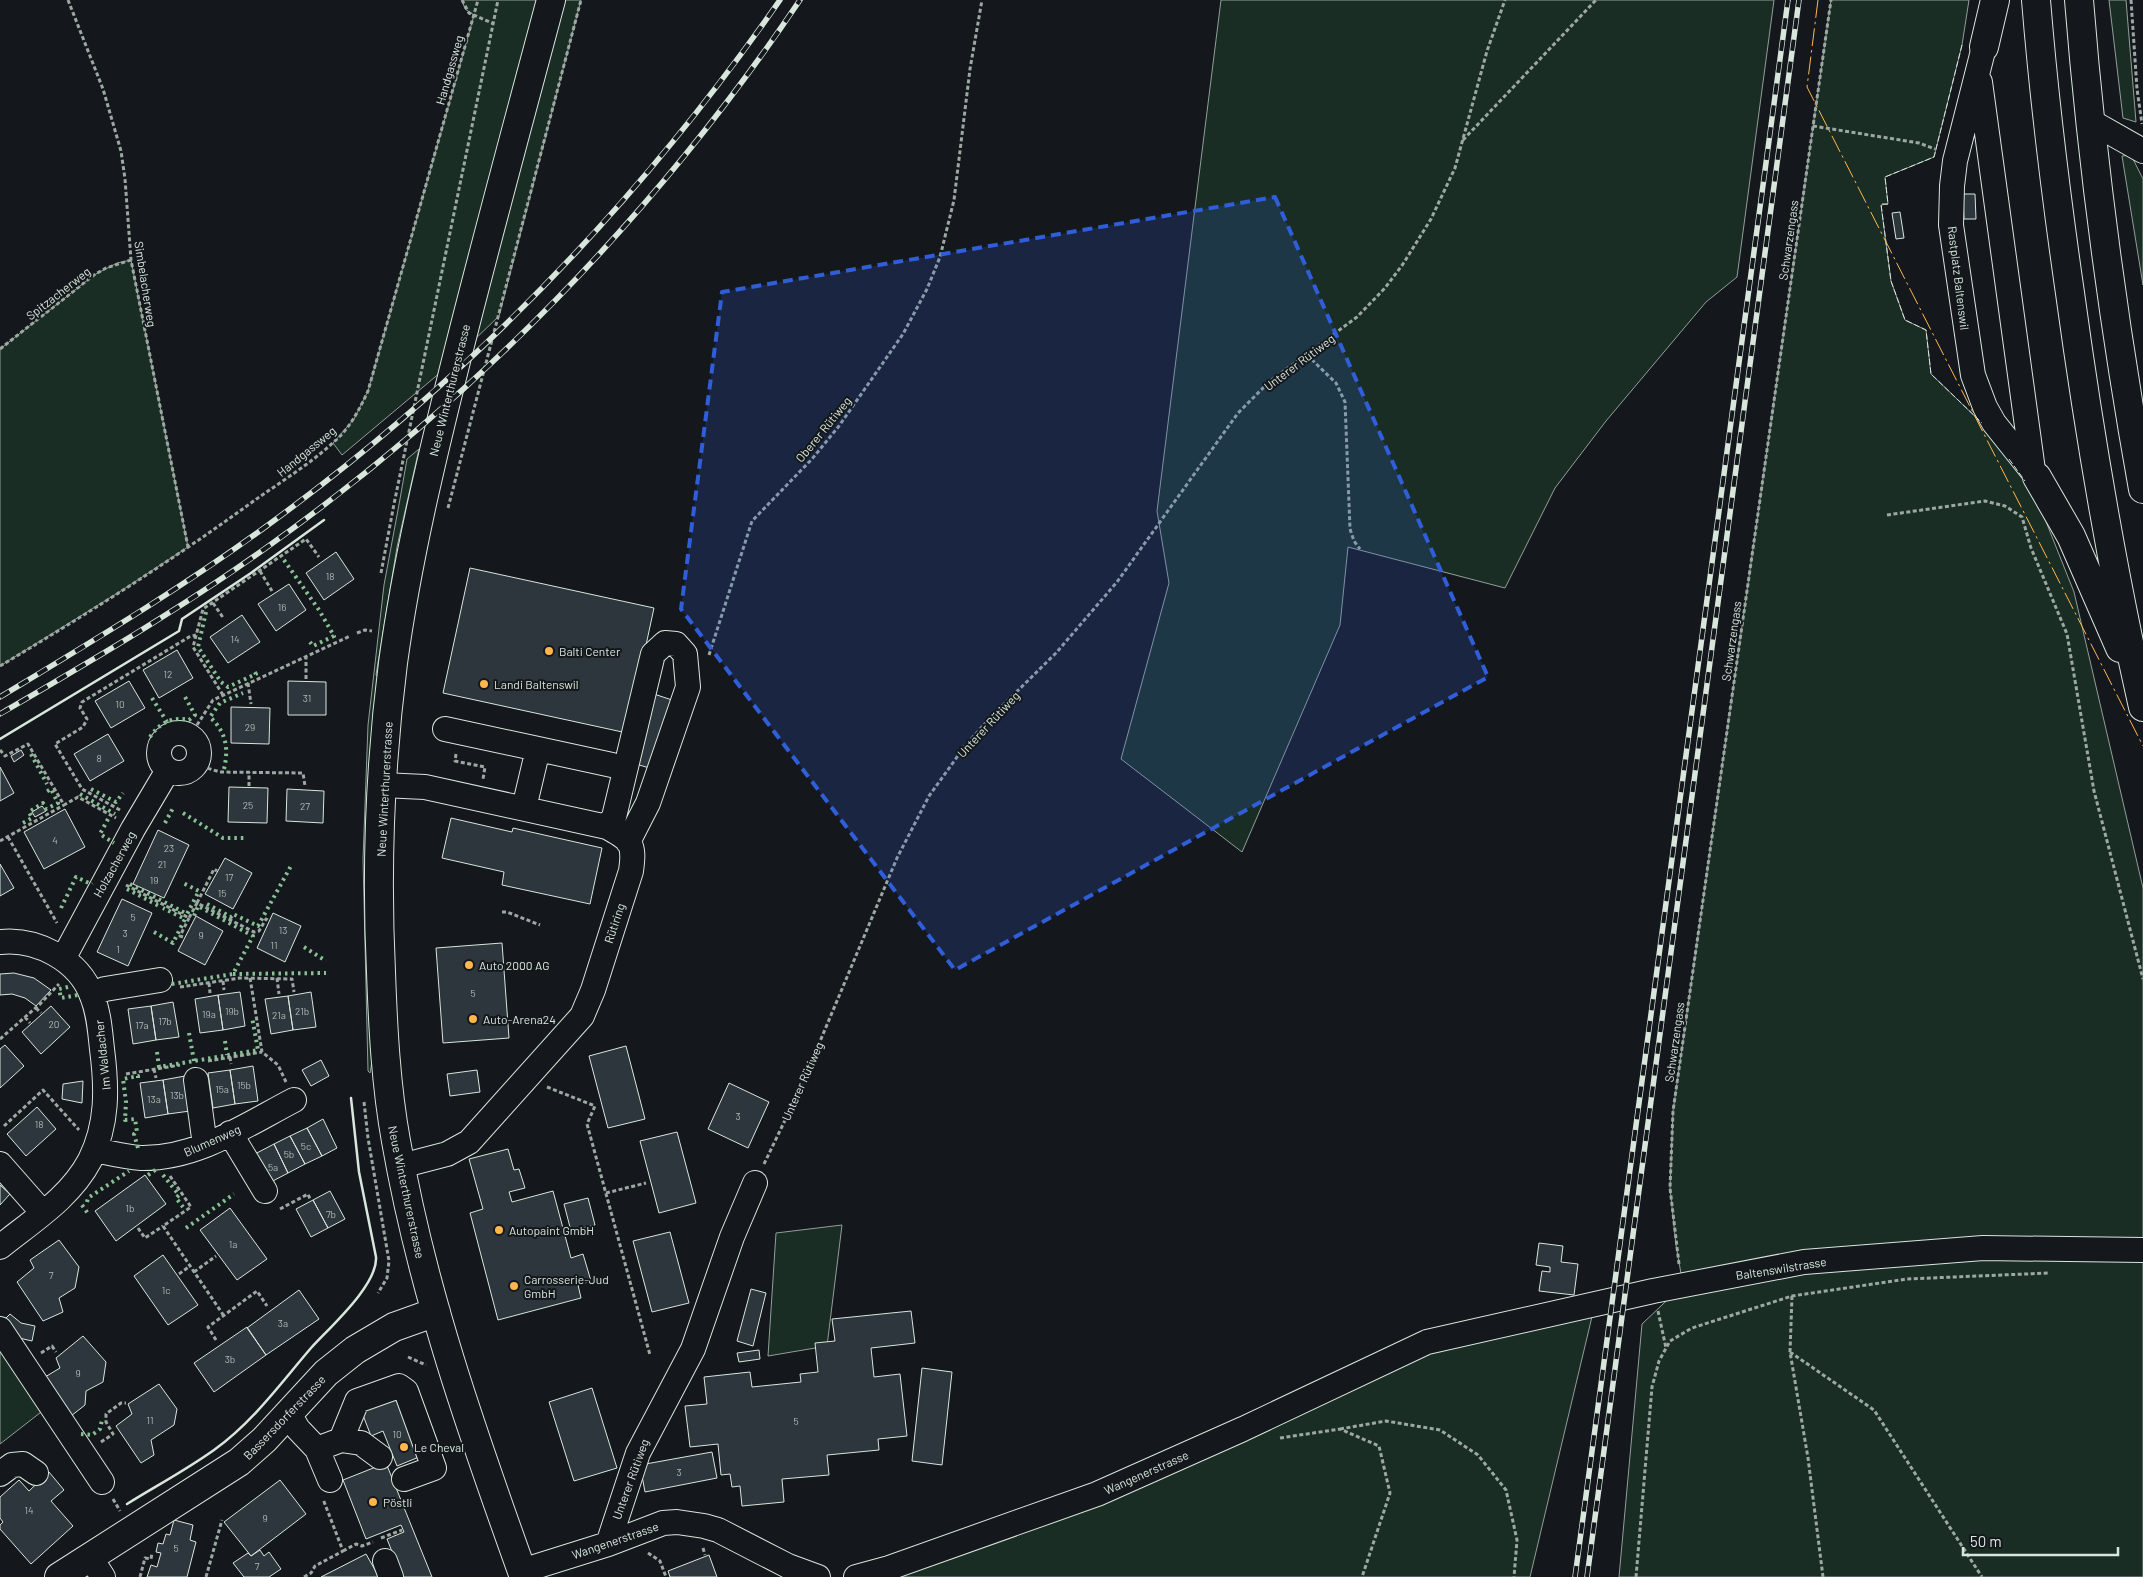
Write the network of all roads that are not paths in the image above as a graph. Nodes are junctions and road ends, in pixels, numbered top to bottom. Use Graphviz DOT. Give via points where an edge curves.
graph roads {
  1 [pos="550,0"];
  2 [pos="1995,0"];
  3 [pos="2036,0"];
  4 [pos="2078,0"];
  5 [pos="1982,59"];
  6 [pos="2090,121"];
  7 [pos="2143,151"];
  8 [pos="2035,473"];
  9 [pos="2143,489"];
  10 [pos="2141,699"];
  11 [pos="453,731"];
  12 [pos="538,749"];
  13 [pos="619,766"];
  14 [pos="168,770"];
  15 [pos="657,777"];
  16 [pos="382,785"];
  17 [pos="524,808"];
  18 [pos="607,828"];
  19 [pos="628,842"];
  20 [pos="0,942"];
  21 [pos="66,961"];
  22 [pos="167,984"];
  23 [pos="92,994"];
  24 [pos="196,1080"];
  25 [pos="294,1100"];
  26 [pos="230,1133"];
  27 [pos="96,1146"];
  28 [pos="197,1153"];
  29 [pos="0,1164"];
  30 [pos="400,1166"];
  31 [pos="755,1183"];
  32 [pos="265,1191"];
  33 [pos="43,1213"];
  34 [pos="0,1247"];
  35 [pos="2143,1250"];
  36 [pos="436,1312"];
  37 [pos="2,1319"];
  38 [pos="1426,1342"];
  39 [pos="290,1414"];
  40 [pos="342,1440"];
  41 [pos="317,1450"];
  42 [pos="380,1457"];
  43 [pos="36,1473"];
  44 [pos="0,1474"];
  45 [pos="404,1479"];
  46 [pos="102,1482"];
  47 [pos="326,1488"];
  48 [pos="608,1544"];
  49 [pos="96,1567"];
  50 [pos="523,1574"];
  51 [pos="59,1577"];
  52 [pos="818,1577"];
  53 [pos="856,1577"];
  1 -- 16 [label="main road, Neue Winterthurerstrasse" via="462,337 420,514 393,667"];
  2 -- 5 [label="main road"];
  3 -- 10 [label="main road" via="2057,198 2078,352 2097,471"];
  4 -- 6 [label="main road"];
  5 -- 8 [label="street"];
  5 -- 8 [label="street, Rastplatz Baltenswil" via="1955,161 1952,186 1952,225 1968,350 1985,407"];
  6 -- 7 [label="street"];
  6 -- 9 [label="main road" via="2119,346"];
  8 -- 10 [label="main road" via="2072,536"];
  11 -- 12 [label="street"];
  12 -- 13 [label="street"];
  12 -- 17 [label="street"];
  13 -- 15 [label="street"];
  13 -- 15 [label="street" via="653,654 665,643 676,644 685,654 688,686"];
  13 -- 18 [label="street" via="614,817"];
  14 -- 14 [label="street" via="183,773 197,761 199,749 190,736 175,734 162,742 160,757"];
  14 -- 21 [label="street, Holzacherweg" via="108,876"];
  15 -- 19 [label="street"];
  16 -- 17 [label="street" via="425,787"];
  16 -- 30 [label="main road, Neue Winterthurerstrasse" via="379,873 381,983 389,1095"];
  17 -- 18 [label="street"];
  18 -- 19 [label="street" via="626,837"];
  19 -- 30 [label="street, Rütiring" via="634,852 631,871 582,1016 469,1142 457,1150"];
  20 -- 21 [label="street, Im Waldacher" via="41,947"];
  21 -- 23 [label="street, Im Waldacher"];
  22 -- 23 [label="street" via="105,989"];
  23 -- 27 [label="street, Im Waldacher" via="106,1083 104,1120"];
  24 -- 28 [label="street"];
  25 -- 26 [label="street, Blumenweg"];
  26 -- 28 [label="street, Blumenweg"];
  26 -- 32 [label="street"];
  27 -- 28 [label="street, Blumenweg" via="123,1156"];
  27 -- 33 [label="street, Im Waldacher" via="73,1186"];
  29 -- 33 [label="street"];
  30 -- 36 [label="main road, Neue Winterthurerstrasse"];
  31 -- 48 [label="street, Unterer Rütiweg" via="732,1237 693,1350 638,1453"];
  33 -- 34 [label="street, Im Waldacher"];
  35 -- 38 [label="street, Baltenswilstrasse" via="1983,1248 1804,1262 1653,1290"];
  36 -- 39 [label="main road, Bassersdorferstrasse" via="394,1327 354,1350 326,1373"];
  36 -- 50 [label="main road, Neue Winterthurerstrasse"];
  37 -- 46 [label="street"];
  38 -- 53 [label="street, Wangenerstrasse" via="1097,1494"];
  39 -- 41 [label="street" via="298,1429"];
  39 -- 49 [label="main road, Bassersdorferstrasse" via="239,1462"];
  40 -- 41 [label="street"];
  40 -- 42 [label="street" via="361,1443"];
  40 -- 45 [label="street" via="357,1401 399,1386 406,1391 434,1468"];
  41 -- 47 [label="street"];
  43 -- 44 [label="street" via="24,1464 12,1465"];
  48 -- 50 [label="street, Wangenerstrasse"];
  48 -- 52 [label="street, Wangenerstrasse" via="663,1523 694,1524 718,1530 788,1566"];
  49 -- 51 [label="main road, Bassersdorferstrasse"];
}
